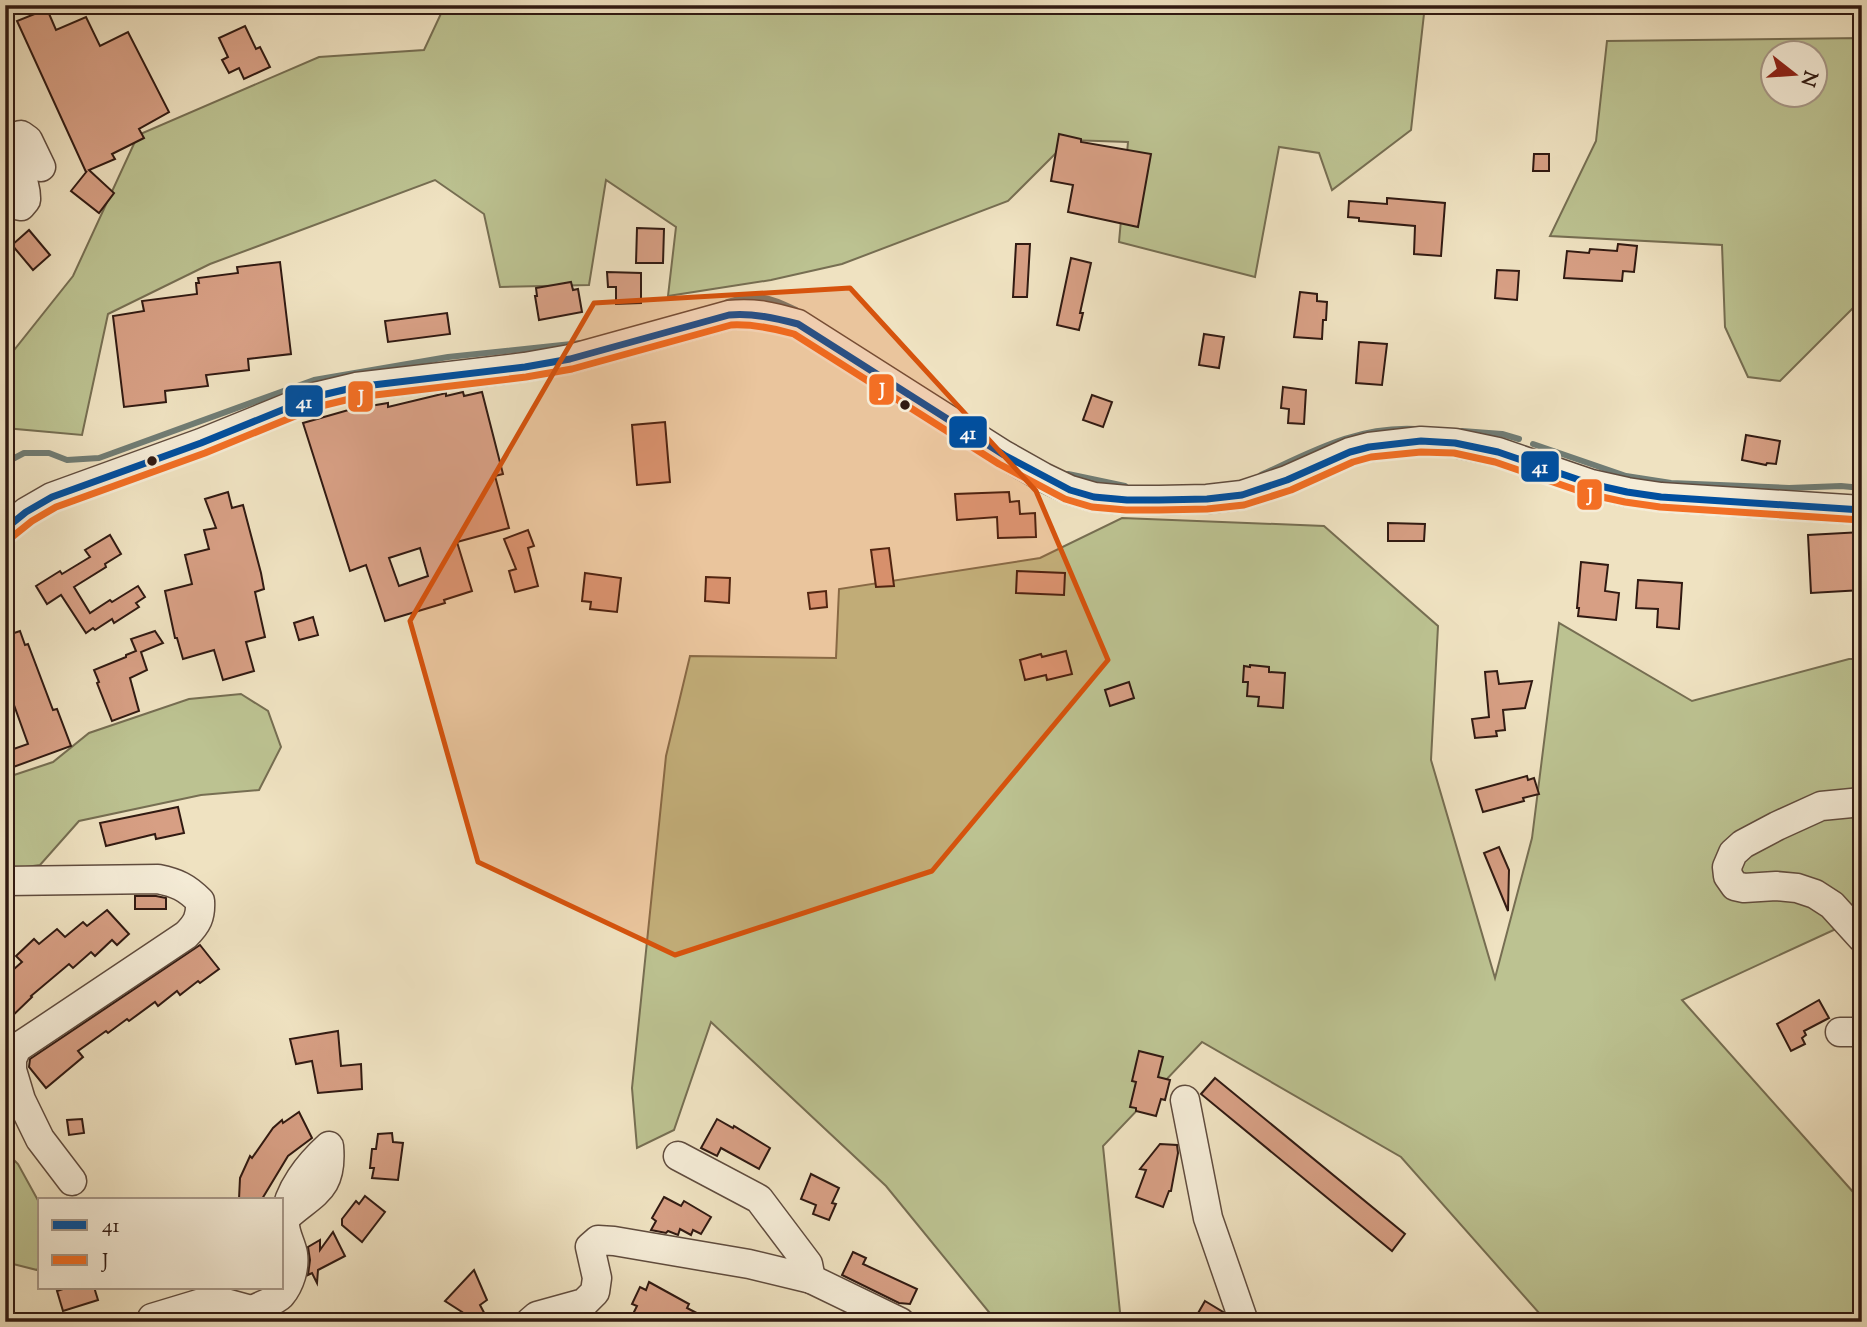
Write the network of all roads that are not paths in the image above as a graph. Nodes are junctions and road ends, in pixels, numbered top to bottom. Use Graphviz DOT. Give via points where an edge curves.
graph roads {
  1 [pos="41,167"];
  2 [pos="5,196"];
  3 [pos="1862,510"];
  4 [pos="5,529"];
  5 [pos="1862,802"];
  6 [pos="5,881"];
  7 [pos="1862,938"];
  8 [pos="1185,1100"];
  9 [pos="678,1156"];
  10 [pos="72,1181"];
  11 [pos="285,1218"];
  12 [pos="811,1279"];
  13 [pos="243,1316"];
  14 [pos="152,1318"];
  15 [pos="530,1322"];
  16 [pos="900,1322"];
  17 [pos="1244,1322"];
  1 -- 2 [label="street" via="28,140 14,137 12,146 27,189 26,200 21,206 11,204"];
  3 -- 4 [label="street" via="1627,492 1498,452 1421,441 1350,452 1242,495 1138,500 1094,497 1004,455 798,324 749,313 570,359 356,387 314,397 52,497"];
  5 -- 7 [label="street" via="1821,806 1777,826 1743,844 1727,867 1735,886 1797,888 1815,894 1832,905"];
  6 -- 10 [label="street" via="158,879 175,882 200,901 197,925 186,935 17,1048 12,1070 21,1100 40,1139"];
  8 -- 17 [label="street" via="1208,1218"];
  9 -- 12 [label="street" via="759,1199 808,1264"];
  11 -- 13 [label="street" via="293,1253 289,1282 280,1296"];
  12 -- 15 [label="street" via="749,1264 598,1240 590,1247 597,1278 595,1292 583,1303"];
  12 -- 16 [label="street"];
  13 -- 14 [label="street" via="218,1301"];
}
